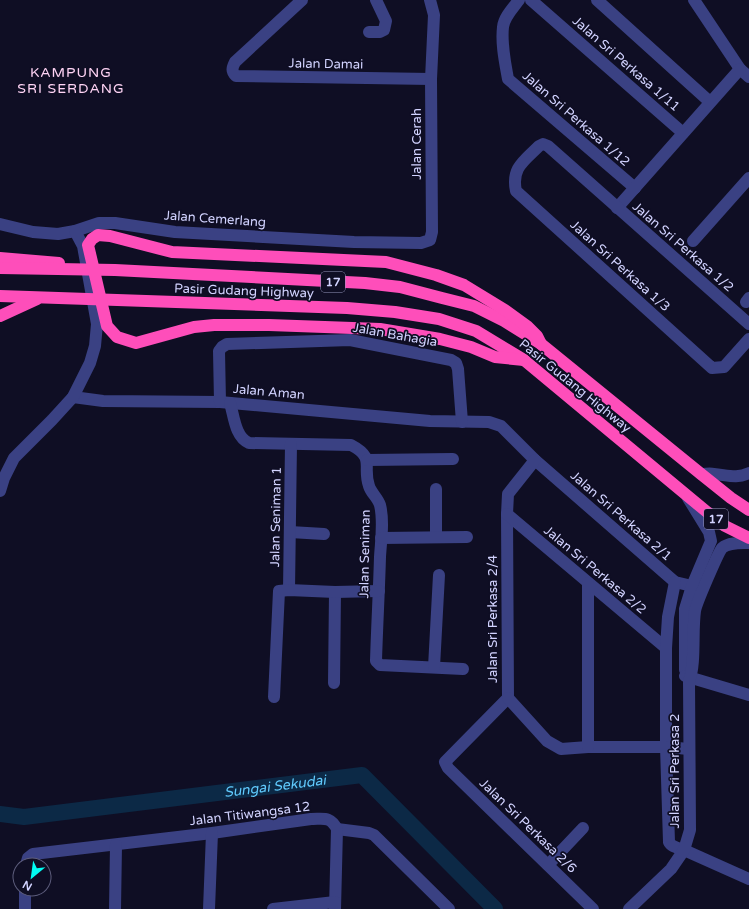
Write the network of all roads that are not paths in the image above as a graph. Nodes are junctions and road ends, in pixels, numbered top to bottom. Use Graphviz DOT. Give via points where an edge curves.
graph roads {
  1 [pos="302,0"];
  2 [pos="376,0"];
  3 [pos="430,0"];
  4 [pos="520,0"];
  5 [pos="531,0"];
  6 [pos="597,0"];
  7 [pos="694,0"];
  8 [pos="369,32"];
  9 [pos="740,69"];
  10 [pos="749,77"];
  11 [pos="431,79"];
  12 [pos="710,102"];
  13 [pos="683,133"];
  14 [pos="542,144"];
  15 [pos="749,178"];
  16 [pos="634,188"];
  17 [pos="617,208"];
  18 [pos="0,224"];
  19 [pos="75,231"];
  20 [pos="430,240"];
  21 [pos="693,241"];
  22 [pos="0,252"];
  23 [pos="0,258"];
  24 [pos="30,259"];
  25 [pos="64,267"];
  26 [pos="0,268"];
  27 [pos="0,296"];
  28 [pos="40,298"];
  29 [pos="0,316"];
  30 [pos="749,324"];
  31 [pos="749,339"];
  32 [pos="541,344"];
  33 [pos="524,360"];
  34 [pos="73,397"];
  35 [pos="225,402"];
  36 [pos="462,422"];
  37 [pos="489,422"];
  38 [pos="291,444"];
  39 [pos="454,459"];
  40 [pos="367,460"];
  41 [pos="535,460"];
  42 [pos="749,473"];
  43 [pos="701,474"];
  44 [pos="436,489"];
  45 [pos="0,491"];
  46 [pos="687,495"];
  47 [pos="749,510"];
  48 [pos="507,514"];
  49 [pos="290,532"];
  50 [pos="324,534"];
  51 [pos="436,537"];
  52 [pos="467,537"];
  53 [pos="381,538"];
  54 [pos="749,538"];
  55 [pos="749,543"];
  56 [pos="439,575"];
  57 [pos="675,582"];
  58 [pos="588,583"];
  59 [pos="692,586"];
  60 [pos="284,591"];
  61 [pos="379,591"];
  62 [pos="335,592"];
  63 [pos="666,648"];
  64 [pos="434,667"];
  65 [pos="463,669"];
  66 [pos="688,678"];
  67 [pos="334,684"];
  68 [pos="749,695"];
  69 [pos="274,697"];
  70 [pos="508,698"];
  71 [pos="588,747"];
  72 [pos="666,747"];
  73 [pos="689,749"];
  74 [pos="445,762"];
  75 [pos="583,828"];
  76 [pos="337,829"];
  77 [pos="212,833"];
  78 [pos="116,844"];
  79 [pos="684,850"];
  80 [pos="29,857"];
  81 [pos="548,865"];
  82 [pos="749,879"];
  83 [pos="25,897"];
  84 [pos="335,906"];
  85 [pos="25,909"];
  86 [pos="115,909"];
  87 [pos="209,909"];
  88 [pos="273,909"];
  89 [pos="449,909"];
  90 [pos="593,909"];
  91 [pos="629,909"];
  1 -- 11 [label="street, Jalan Damai" via="235,62 232,68 236,76"];
  2 -- 8 [label="street" via="386,20 384,30"];
  3 -- 11 [label="street, Jalan Cerah" via="434,16"];
  4 -- 16 [label="street, Jalan Sri Perkasa 1/12" via="503,26 508,78"];
  5 -- 13 [label="street, Jalan Sri Perkasa 1/11"];
  6 -- 12 [label="street"];
  7 -- 9 [label="street"];
  9 -- 10 [label="street"];
  9 -- 12 [label="street, Jalan Sri Perkasa 1/2"];
  11 -- 20 [label="street, Jalan Cerah"];
  12 -- 13 [label="street, Jalan Sri Perkasa 1/2"];
  13 -- 16 [label="street, Jalan Sri Perkasa 1/2"];
  14 -- 17 [label="street, Jalan Sri Perkasa 1/2" via="548,146"];
  14 -- 31 [label="street, Jalan Sri Perkasa 1/3" via="520,165 515,174 516,190 522,196 712,368 724,367"];
  15 -- 21 [label="street"];
  16 -- 17 [label="street, Jalan Sri Perkasa 1/2"];
  17 -- 30 [label="street, Jalan Sri Perkasa 1/2"];
  18 -- 19 [label="street, Jalan Cemerlang" via="33,232 58,234"];
  19 -- 20 [label="street, Jalan Cemerlang" via="99,223 115,223 175,232 354,242 421,243"];
  19 -- 34 [label="street" via="83,246 97,324 90,363"];
  22 -- 24 [label="highway"];
  23 -- 24 [label="highway"];
  24 -- 25 [label="highway"];
  25 -- 26 [label="highway, Pasir Gudang Highway / 17"];
  25 -- 32 [label="highway, Pasir Gudang Highway / 17" via="400,287 474,306"];
  27 -- 28 [label="highway, Pasir Gudang Highway / 17"];
  28 -- 29 [label="highway"];
  28 -- 33 [label="highway, Pasir Gudang Highway / 17" via="347,308 395,312 439,319 476,331"];
  32 -- 33 [label="highway" via="527,326 464,285 386,262 172,252 98,235 88,245 107,326 117,337 136,343 194,327 214,325 372,329 440,339 471,347 495,358"];
  32 -- 43 [label="highway, Pasir Gudang Highway / 17"];
  33 -- 46 [label="highway, Pasir Gudang Highway / 17"];
  34 -- 35 [label="street, Jalan Aman" via="103,402"];
  34 -- 45 [label="street" via="14,458"];
  35 -- 36 [label="street, Jalan Aman"];
  35 -- 36 [label="street, Jalan Bahagia" via="220,352 227,344 350,340 456,363"];
  35 -- 38 [label="street" via="244,441"];
  36 -- 37 [label="street, Jalan Aman"];
  37 -- 41 [label="street, Jalan Sri Perkasa 2/1" via="501,426"];
  38 -- 40 [label="street" via="351,445 361,450"];
  38 -- 49 [label="street, Jalan Seniman 1"];
  39 -- 40 [label="street"];
  40 -- 53 [label="street, Jalan Seniman" via="369,487 381,510"];
  41 -- 48 [label="street, Jalan Sri Perkasa 2/4" via="508,494"];
  41 -- 57 [label="street, Jalan Sri Perkasa 2/1"];
  42 -- 43 [label="street" via="732,477"];
  43 -- 47 [label="highway, Pasir Gudang Highway / 17"];
  44 -- 51 [label="street"];
  46 -- 54 [label="highway, Pasir Gudang Highway / 17" via="726,526"];
  46 -- 59 [label="street, Jalan Sri Perkasa 2" via="711,540"];
  48 -- 58 [label="street, Jalan Sri Perkasa 2/2"];
  48 -- 70 [label="street, Jalan Sri Perkasa 2/4"];
  49 -- 50 [label="street"];
  49 -- 60 [label="street, Jalan Seniman 1"];
  51 -- 52 [label="street"];
  51 -- 53 [label="street"];
  53 -- 61 [label="street, Jalan Seniman"];
  55 -- 66 [label="street, Jalan Sri Perkasa 2" via="730,544 722,548 714,564 695,609"];
  56 -- 64 [label="street"];
  57 -- 59 [label="street, Jalan Sri Perkasa 2/1"];
  57 -- 63 [label="street" via="668,617"];
  58 -- 63 [label="street, Jalan Sri Perkasa 2/2"];
  58 -- 71 [label="street"];
  59 -- 66 [label="street, Jalan Sri Perkasa 2" via="685,609 684,654"];
  60 -- 62 [label="street"];
  60 -- 69 [label="street, Jalan Seniman 1"];
  61 -- 62 [label="street"];
  61 -- 64 [label="street, Jalan Seniman" via="377,664"];
  62 -- 67 [label="street"];
  63 -- 72 [label="street"];
  64 -- 65 [label="street, Jalan Seniman"];
  66 -- 68 [label="street"];
  66 -- 73 [label="street, Jalan Sri Perkasa 2"];
  70 -- 71 [label="street" via="547,741 561,749"];
  70 -- 74 [label="street, Jalan Sri Perkasa 2/4"];
  71 -- 72 [label="street"];
  72 -- 73 [label="street"];
  72 -- 79 [label="street" via="669,842"];
  73 -- 79 [label="street, Jalan Sri Perkasa 2" via="690,830"];
  74 -- 81 [label="street, Jalan Sri Perkasa 2/6" via="448,768"];
  75 -- 81 [label="street"];
  76 -- 77 [label="street, Jalan Titiwangsa 12" via="333,822 326,819 311,819"];
  76 -- 84 [label="street"];
  76 -- 89 [label="street, Jalan Titiwangsa 12" via="374,835"];
  77 -- 78 [label="street, Jalan Titiwangsa 12"];
  77 -- 87 [label="street"];
  78 -- 80 [label="street, Jalan Titiwangsa 12" via="33,854"];
  78 -- 86 [label="street"];
  79 -- 82 [label="street"];
  79 -- 91 [label="street, Jalan Sri Perkasa 2" via="671,869"];
  81 -- 90 [label="street, Jalan Sri Perkasa 2/6"];
  83 -- 85 [label="street"];
  84 -- 88 [label="street"];
}
